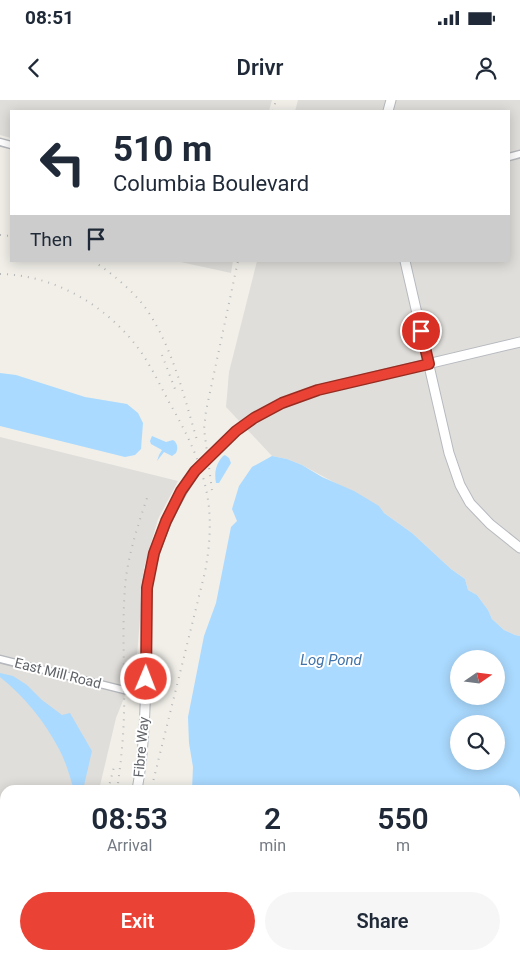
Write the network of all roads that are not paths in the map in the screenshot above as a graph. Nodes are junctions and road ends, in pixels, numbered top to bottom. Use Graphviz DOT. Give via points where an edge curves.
graph roads {
  1 [pos="405,262"];
  2 [pos="520,342"];
  3 [pos="429,364"];
  4 [pos="318,390"];
  5 [pos="195,471"];
  6 [pos="520,548"];
  7 [pos="0,659"];
  8 [pos="145,693"];
  9 [pos="138,785"];
  1 -- 3 [label="street"];
  2 -- 3 [label="street, Fibre Way"];
  3 -- 4 [label="street, Fibre Way"];
  3 -- 6 [label="street" via="448,453 460,485 490,524"];
  4 -- 5 [label="street, Fibre Way, bridge" via="282,403 254,418"];
  5 -- 8 [label="street, Fibre Way" via="166,521 154,553 147,588"];
  7 -- 8 [label="street, East Mill Road"];
  8 -- 9 [label="street, Fibre Way"];
}
